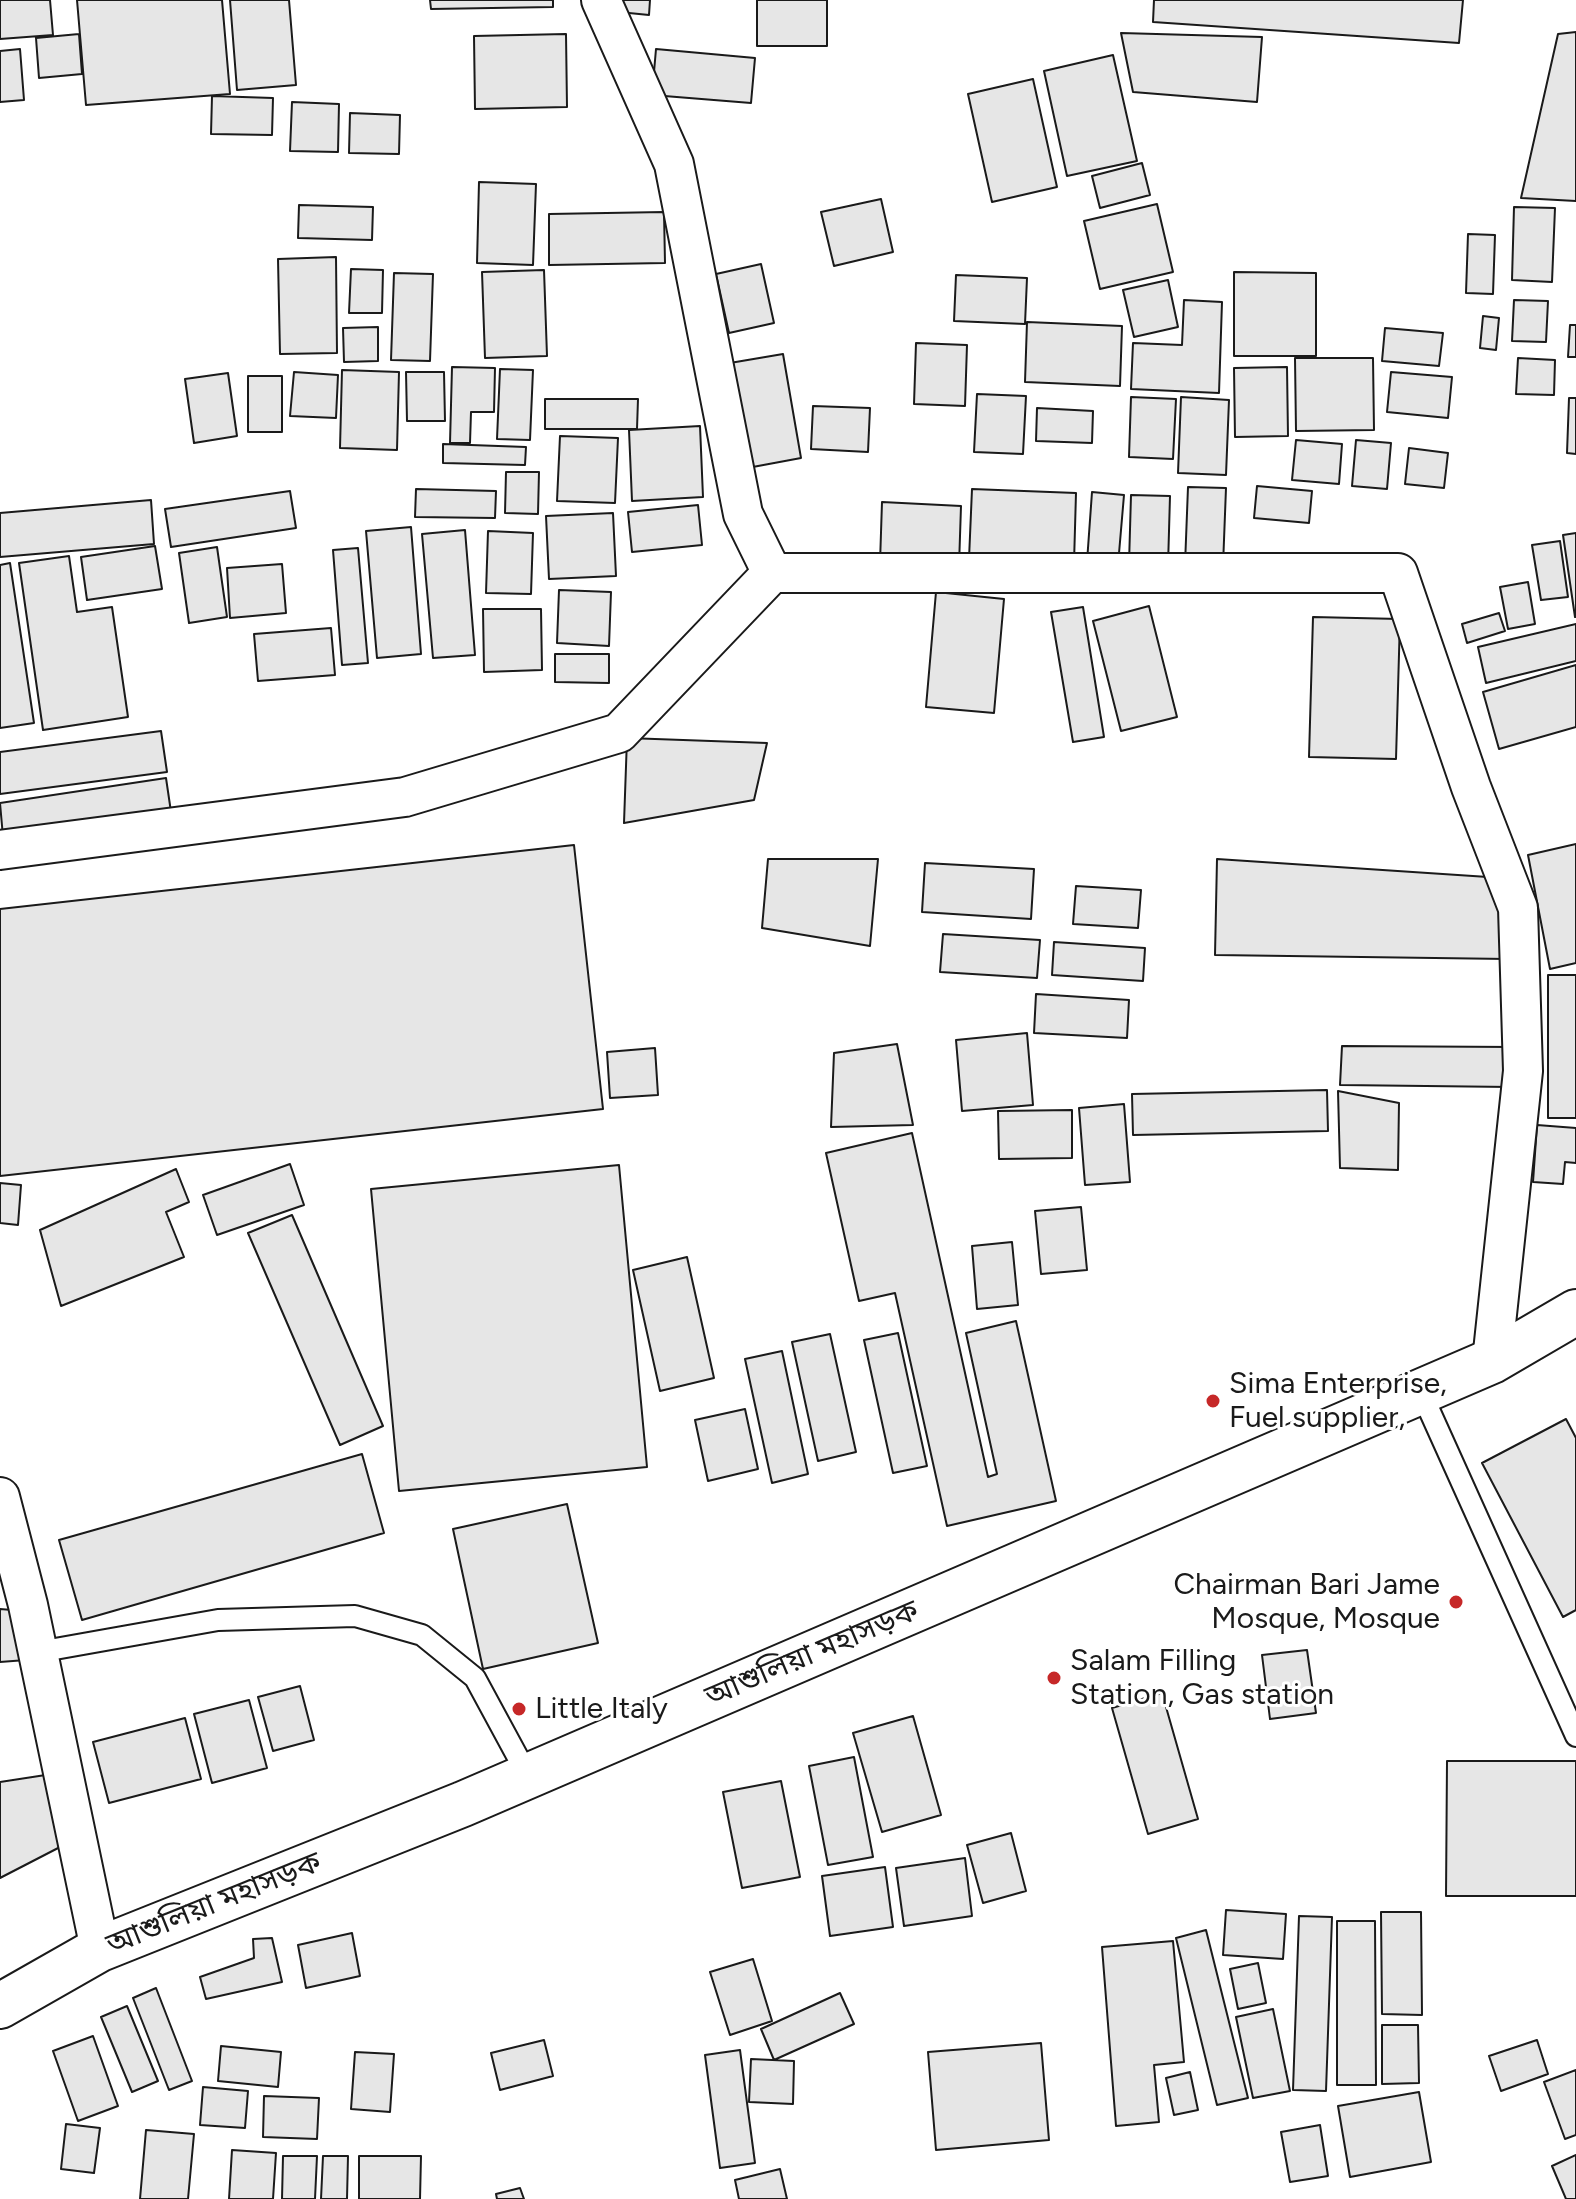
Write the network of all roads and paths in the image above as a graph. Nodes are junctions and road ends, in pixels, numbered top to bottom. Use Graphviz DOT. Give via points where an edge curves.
graph roads {
  1 [pos="601,0"];
  2 [pos="772,573"];
  3 [pos="0,850"];
  4 [pos="1576,1312"];
  5 [pos="1492,1361"];
  6 [pos="1421,1392"];
  7 [pos="0,1497"];
  8 [pos="38,1652"];
  9 [pos="1576,1736"];
  10 [pos="528,1776"];
  11 [pos="100,1949"];
  12 [pos="0,2006"];
  1 -- 2 [label="street" via="674,164 743,514"];
  2 -- 3 [label="street" via="619,733 405,797"];
  2 -- 5 [label="street" via="1398,573 1518,908 1523,1071"];
  4 -- 5 [label="highway, আশুলিয়া মহাসড়ক"];
  5 -- 6 [label="highway, আশুলিয়া মহাসড়ক"];
  6 -- 9 [label="lane"];
  6 -- 10 [label="highway, আশুলিয়া মহাসড়ক"];
  7 -- 8 [label="street"];
  8 -- 10 [label="lane" via="218,1620 355,1616 422,1635 475,1678"];
  8 -- 11 [label="street"];
  10 -- 11 [label="highway, আশুলিয়া মহাসড়ক"];
  11 -- 12 [label="highway, আশুলিয়া মহাসড়ক"];
}
